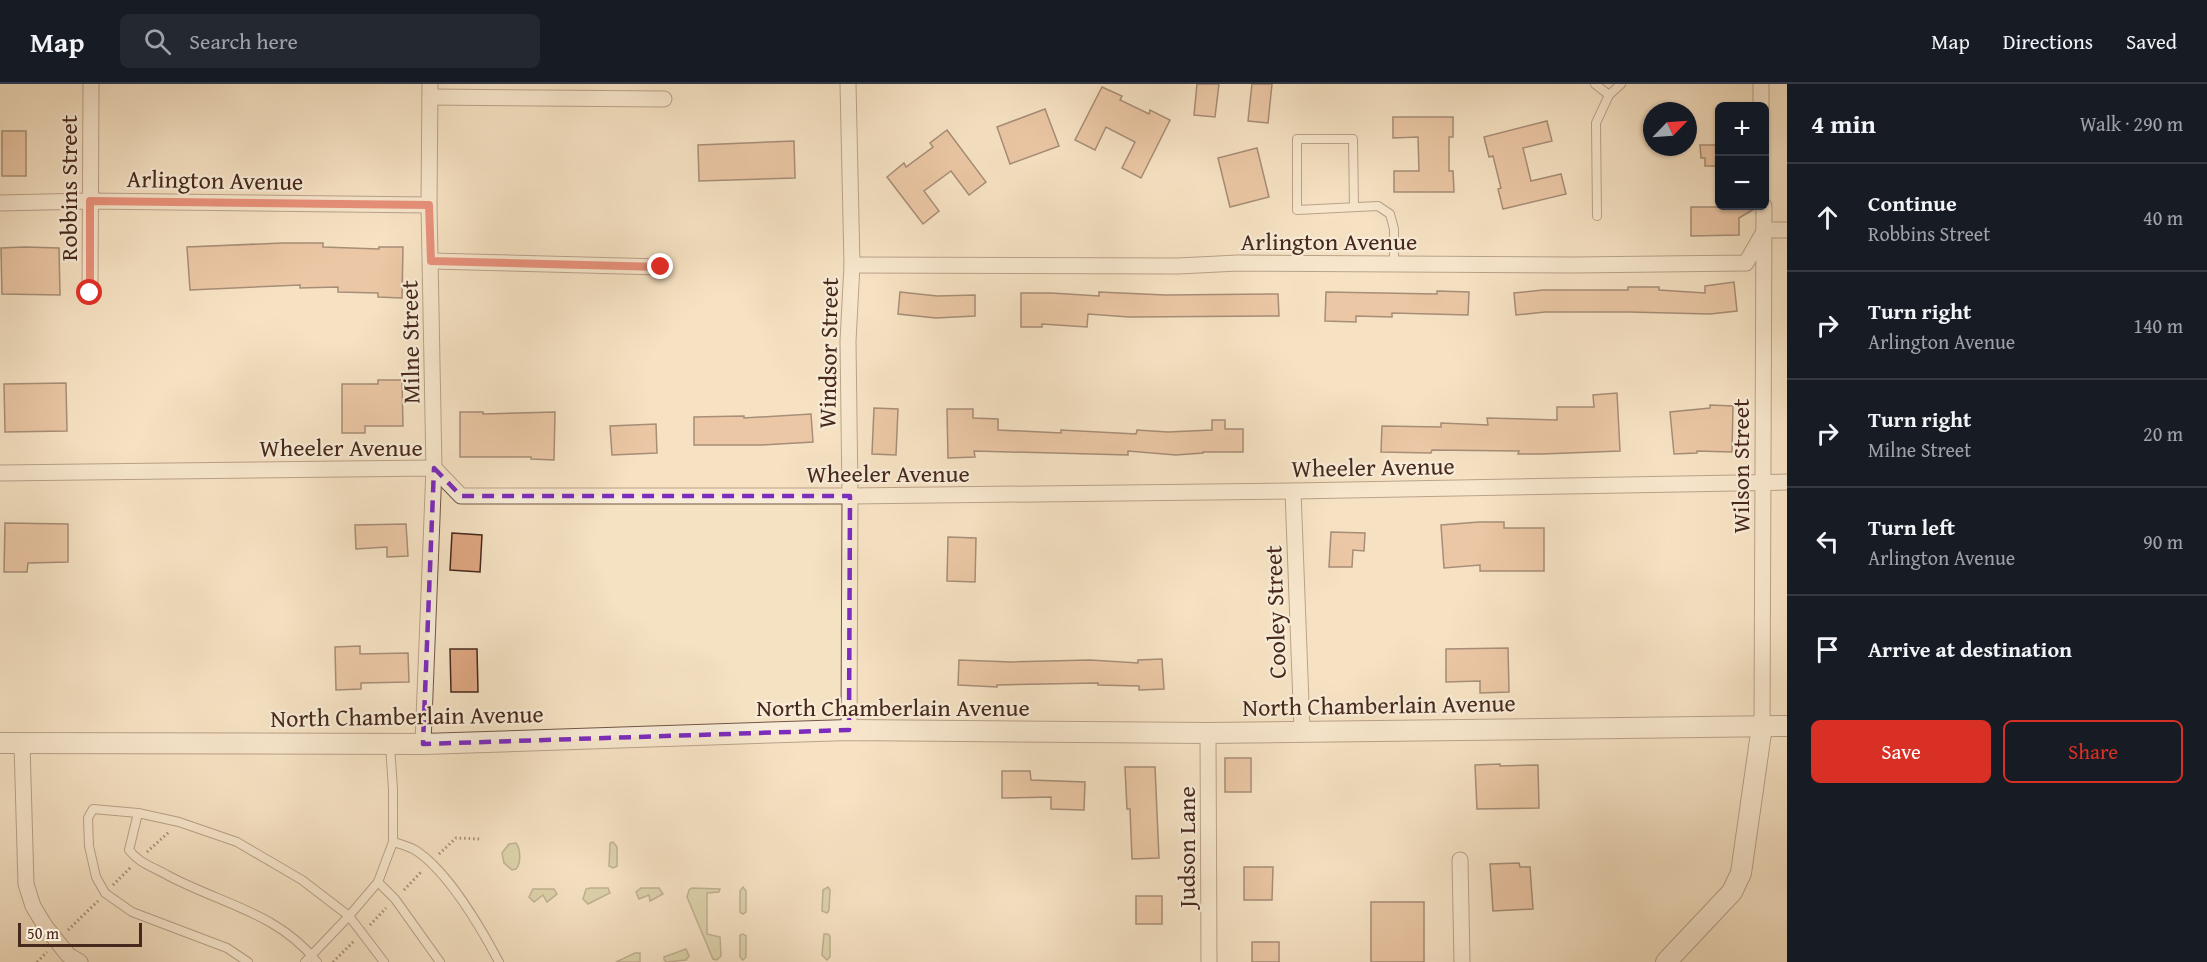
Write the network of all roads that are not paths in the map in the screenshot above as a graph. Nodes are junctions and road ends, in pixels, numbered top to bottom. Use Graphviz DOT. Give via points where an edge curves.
graph roads {
  1 [pos="91,84"];
  2 [pos="848,84"];
  3 [pos="1595,84"];
  4 [pos="1621,84"];
  5 [pos="1761,84"];
  6 [pos="430,91"];
  7 [pos="1609,95"];
  8 [pos="664,99"];
  9 [pos="1761,102"];
  10 [pos="90,201"];
  11 [pos="0,203"];
  12 [pos="429,205"];
  13 [pos="1354,207"];
  14 [pos="1764,210"];
  15 [pos="1597,216"];
  16 [pos="1765,230"];
  17 [pos="1787,230"];
  18 [pos="431,261"];
  19 [pos="1394,263"];
  20 [pos="852,265"];
  21 [pos="661,267"];
  22 [pos="90,293"];
  23 [pos="434,468"];
  24 [pos="0,473"];
  25 [pos="1763,482"];
  26 [pos="1787,482"];
  27 [pos="1293,491"];
  28 [pos="850,496"];
  29 [pos="1762,726"];
  30 [pos="1787,726"];
  31 [pos="849,730"];
  32 [pos="1302,730"];
  33 [pos="1208,733"];
  34 [pos="0,743"];
  35 [pos="22,744"];
  36 [pos="390,744"];
  37 [pos="423,744"];
  38 [pos="138,813"];
  39 [pos="393,842"];
  40 [pos="1460,860"];
  41 [pos="378,882"];
  42 [pos="350,916"];
  43 [pos="314,958"];
  44 [pos="70,960"];
  45 [pos="248,962"];
  46 [pos="305,962"];
  47 [pos="384,962"];
  48 [pos="440,962"];
  49 [pos="499,962"];
  50 [pos="1209,962"];
  51 [pos="1462,962"];
  52 [pos="1666,962"];
  1 -- 10 [label="street, Robbins Street"];
  2 -- 20 [label="street, Windsor Street"];
  3 -- 7 [label="lane"];
  4 -- 7 [label="lane"];
  5 -- 9 [label="street"];
  6 -- 8 [label="street"];
  6 -- 12 [label="street, Milne Street"];
  7 -- 15 [label="lane" via="1596,123"];
  10 -- 11 [label="street, Arlington Avenue"];
  10 -- 12 [label="street, Arlington Avenue"];
  10 -- 22 [label="street, Robbins Street"];
  12 -- 18 [label="street, Milne Street"];
  13 -- 13 [label="lane" via="1297,210 1297,139 1353,138"];
  13 -- 19 [label="lane" via="1378,206 1390,214"];
  14 -- 16 [label="street, Wilson Street"];
  16 -- 17 [label="street"];
  16 -- 19 [label="street, Arlington Avenue" via="1746,263"];
  16 -- 25 [label="street, Wilson Street"];
  18 -- 21 [label="street"];
  18 -- 23 [label="street, Milne Street"];
  19 -- 20 [label="street, Arlington Avenue"];
  20 -- 28 [label="street, Windsor Street" via="848,341"];
  23 -- 24 [label="street, Wheeler Avenue"];
  23 -- 28 [label="street, Wheeler Avenue" via="461,496"];
  23 -- 37 [label="street, Milne Street"];
  25 -- 26 [label="street, Wheeler Avenue"];
  25 -- 27 [label="street, Wheeler Avenue"];
  25 -- 29 [label="street, Wilson Street"];
  27 -- 28 [label="street, Wheeler Avenue"];
  27 -- 32 [label="street, Cooley Street"];
  28 -- 31 [label="street, Windsor Street"];
  29 -- 30 [label="street, North Chamberlain Avenue"];
  29 -- 32 [label="street, North Chamberlain Avenue"];
  29 -- 52 [label="street" via="1741,873 1732,892"];
  31 -- 33 [label="street, North Chamberlain Avenue"];
  31 -- 37 [label="street, North Chamberlain Avenue"];
  32 -- 33 [label="street, North Chamberlain Avenue"];
  33 -- 50 [label="street, Judson Lane"];
  34 -- 35 [label="street, North Chamberlain Avenue"];
  35 -- 36 [label="street, North Chamberlain Avenue"];
  35 -- 44 [label="street" via="26,884 33,906"];
  36 -- 37 [label="street, North Chamberlain Avenue"];
  36 -- 39 [label="lane"];
  38 -- 42 [label="lane" via="237,842 302,880"];
  38 -- 43 [label="lane" via="129,850 138,861 279,926"];
  38 -- 45 [label="lane" via="93,809 88,818 96,877 105,893 132,912 227,948"];
  39 -- 41 [label="lane"];
  39 -- 49 [label="lane" via="414,849 451,885"];
  40 -- 51 [label="street"];
  41 -- 42 [label="lane"];
  41 -- 48 [label="lane" via="395,899"];
  42 -- 43 [label="lane"];
  42 -- 47 [label="lane"];
  43 -- 46 [label="lane"];
}
